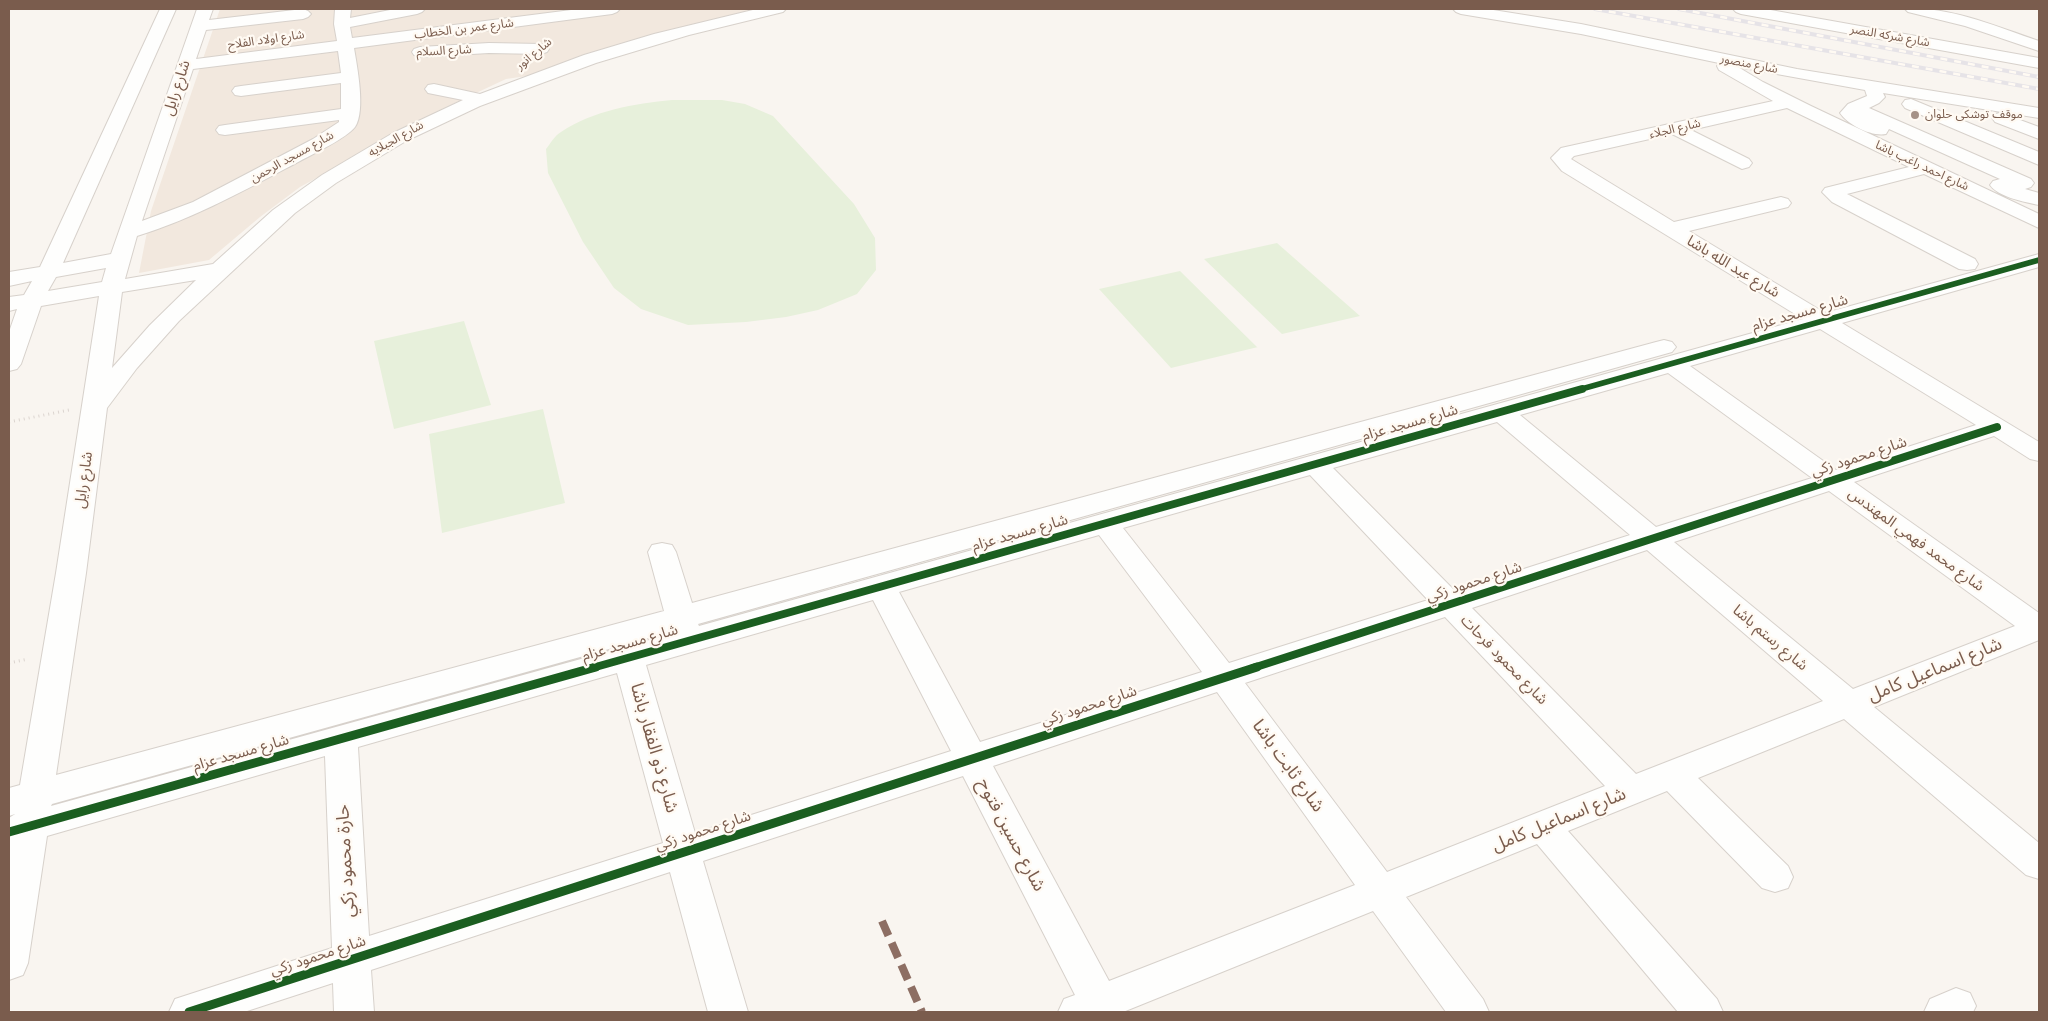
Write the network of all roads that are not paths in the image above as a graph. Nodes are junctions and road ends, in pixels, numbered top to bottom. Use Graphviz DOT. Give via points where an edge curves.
graph roads {
  1 [pos="417,9"];
  2 [pos="490,9"];
  3 [pos="612,9"];
  4 [pos="778,9"];
  5 [pos="1461,9"];
  6 [pos="1521,9"];
  7 [pos="1740,9"];
  8 [pos="1772,9"];
  9 [pos="1913,9"];
  10 [pos="1985,10"];
  11 [pos="398,13"];
  12 [pos="166,14"];
  13 [pos="303,14"];
  14 [pos="1951,14"];
  15 [pos="274,18"];
  16 [pos="2003,18"];
  17 [pos="566,22"];
  18 [pos="496,25"];
  19 [pos="2030,29"];
  20 [pos="324,32"];
  21 [pos="196,33"];
  22 [pos="295,36"];
  23 [pos="410,36"];
  24 [pos="1919,36"];
  25 [pos="348,44"];
  26 [pos="1685,46"];
  27 [pos="2039,46"];
  28 [pos="489,48"];
  29 [pos="541,49"];
  30 [pos="438,50"];
  31 [pos="406,53"];
  32 [pos="1727,55"];
  33 [pos="2039,58"];
  34 [pos="2039,63"];
  35 [pos="466,66"];
  36 [pos="424,67"];
  37 [pos="530,79"];
  38 [pos="434,89"];
  39 [pos="241,91"];
  40 [pos="1874,95"];
  41 [pos="480,98"];
  42 [pos="1907,102"];
  43 [pos="1793,105"];
  44 [pos="1855,107"];
  45 [pos="2039,111"];
  46 [pos="350,113"];
  47 [pos="2001,118"];
  48 [pos="2039,125"];
  49 [pos="1676,129"];
  50 [pos="225,130"];
  51 [pos="2039,134"];
  52 [pos="1561,156"];
  53 [pos="2039,159"];
  54 [pos="1742,163"];
  55 [pos="1927,168"];
  56 [pos="2039,172"];
  57 [pos="2039,190"];
  58 [pos="2039,199"];
  59 [pos="1781,203"];
  60 [pos="2039,222"];
  61 [pos="1671,229"];
  62 [pos="128,232"];
  63 [pos="2039,244"];
  64 [pos="120,259"];
  65 [pos="2039,260"];
  66 [pos="1968,264"];
  67 [pos="219,270"];
  68 [pos="49,271"];
  69 [pos="9,278"];
  70 [pos="111,289"];
  71 [pos="30,301"];
  72 [pos="9,304"];
  73 [pos="1812,315"];
  74 [pos="9,364"];
  75 [pos="1671,364"];
  76 [pos="96,405"];
  77 [pos="1501,412"];
  78 [pos="1997,427"];
  79 [pos="2039,453"];
  80 [pos="1314,464"];
  81 [pos="1833,480"];
  82 [pos="1104,523"];
  83 [pos="1650,538"];
  84 [pos="662,552"];
  85 [pos="881,586"];
  86 [pos="1450,604"];
  87 [pos="684,628"];
  88 [pos="2039,628"];
  89 [pos="628,658"];
  90 [pos="1223,677"];
  91 [pos="1848,705"];
  92 [pos="341,739"];
  93 [pos="970,759"];
  94 [pos="1673,775"];
  95 [pos="1631,791"];
  96 [pos="36,794"];
  97 [pos="9,802"];
  98 [pos="1543,827"];
  99 [pos="20,829"];
  100 [pos="684,852"];
  101 [pos="2039,864"];
  102 [pos="1775,877"];
  103 [pos="1380,892"];
  104 [pos="351,960"];
  105 [pos="9,963"];
  106 [pos="1089,1008"];
  107 [pos="189,1012"];
  108 [pos="354,1012"];
  109 [pos="728,1012"];
  110 [pos="1469,1012"];
  111 [pos="1703,1012"];
  1 -- 11 [label="street"];
  2 -- 18 [label="street"];
  3 -- 17 [label="street, شارع عمر بن الخطاب"];
  4 -- 37 [label="street, شارع الجبلايه" via="654,39"];
  5 -- 26 [label="street, شارع منصور"];
  6 -- 26 [label="street, شارع منصور"];
  7 -- 34 [label="street, شارع شركه النصر"];
  8 -- 24 [label="street, شارع شركه النصر"];
  9 -- 14 [label="street"];
  10 -- 14 [label="street" via="1968,15"];
  11 -- 23 [label="street"];
  11 -- 25 [label="street"];
  12 -- 21 [label="street"];
  12 -- 68 [label="street"];
  13 -- 15 [label="street"];
  14 -- 24 [label="street"];
  14 -- 27 [label="street"];
  15 -- 21 [label="street"];
  16 -- 19 [label="street"];
  17 -- 18 [label="street, شارع عمر بن الخطاب"];
  17 -- 29 [label="street, شارع انور"];
  18 -- 23 [label="street, شارع عمر بن الخطاب"];
  20 -- 25 [label="street, شارع اولاد الفلاح"];
  21 -- 22 [label="street, شارع اولاد الفلاح"];
  21 -- 25 [label="street, شارع عمر بن الخطاب"];
  21 -- 62 [label="street, شارع رايل"];
  23 -- 25 [label="street, شارع عمر بن الخطاب"];
  24 -- 33 [label="street, شارع شركه النصر"];
  25 -- 39 [label="street"];
  25 -- 46 [label="street"];
  26 -- 32 [label="street, شارع منصور"];
  26 -- 43 [label="street, شارع احمد راغب باشا" via="1685,55 1695,62"];
  28 -- 29 [label="street, شارع السلام"];
  28 -- 30 [label="street, شارع السلام"];
  28 -- 35 [label="street"];
  29 -- 37 [label="street, شارع انور" via="511,73"];
  30 -- 31 [label="street, شارع السلام"];
  30 -- 36 [label="street"];
  32 -- 40 [label="street, شارع منصور"];
  32 -- 43 [label="street, شارع احمد راغب باشا" via="1725,65 1729,69"];
  32 -- 45 [label="street, شارع منصور"];
  37 -- 41 [label="street, شارع الجبلايه"];
  38 -- 41 [label="street"];
  40 -- 42 [label="street"];
  40 -- 44 [label="street"];
  40 -- 45 [label="street, شارع منصور"];
  40 -- 56 [label="street"];
  41 -- 67 [label="street, شارع الجبلايه" via="397,137 357,160 295,203"];
  42 -- 47 [label="street"];
  42 -- 53 [label="street"];
  43 -- 49 [label="street, شارع الجلاء"];
  43 -- 55 [label="street, شارع احمد راغب باشا"];
  44 -- 57 [label="street"];
  44 -- 58 [label="street" via="1849,113 1863,122 2015,192"];
  46 -- 50 [label="street"];
  46 -- 62 [label="street, شارع مسجد الرحمن" via="342,130 312,148 183,214"];
  47 -- 48 [label="street"];
  47 -- 51 [label="street"];
  49 -- 52 [label="street, شارع الجلاء"];
  49 -- 54 [label="street"];
  52 -- 61 [label="street, شارع عبد الله باشا" via="1570,167"];
  55 -- 60 [label="street, شارع احمد راغب باشا"];
  55 -- 66 [label="street" via="1832,192"];
  59 -- 61 [label="street"];
  61 -- 73 [label="street, شارع عبد الله باشا"];
  62 -- 64 [label="street, شارع رايل"];
  63 -- 66 [label="street, شارع مسجد عزام"];
  64 -- 68 [label="street"];
  64 -- 70 [label="street, شارع رايل"];
  65 -- 73 [label="street, شارع مسجد عزام"];
  66 -- 73 [label="street, شارع مسجد عزام"];
  67 -- 70 [label="street"];
  67 -- 76 [label="street, شارع الجبلايه" via="134,357"];
  68 -- 69 [label="street"];
  68 -- 71 [label="street"];
  70 -- 71 [label="street"];
  70 -- 76 [label="street, شارع رايل"];
  71 -- 72 [label="street"];
  71 -- 74 [label="street"];
  73 -- 75 [label="street, شارع مسجد عزام"];
  73 -- 78 [label="street, شارع عبد الله باشا"];
  73 -- 87 [label="street, شارع مسجد عزام"];
  75 -- 77 [label="street, شارع مسجد عزام"];
  75 -- 81 [label="street, شارع محمد فهمي المهندس"];
  76 -- 96 [label="street, شارع رايل"];
  77 -- 80 [label="street, شارع مسجد عزام"];
  77 -- 83 [label="street, شارع رستم باشا"];
  78 -- 79 [label="street, شارع عبد الله باشا"];
  78 -- 81 [label="street, شارع محمود زكي"];
  80 -- 82 [label="street, شارع مسجد عزام"];
  80 -- 86 [label="street, شارع محمود فرحات"];
  81 -- 83 [label="street, شارع محمود زكي"];
  81 -- 88 [label="street, شارع محمد فهمي المهندس"];
  82 -- 85 [label="street, شارع مسجد عزام"];
  82 -- 90 [label="street, شارع ثابت باشا"];
  83 -- 86 [label="street, شارع محمود زكي"];
  83 -- 91 [label="street, شارع رستم باشا"];
  84 -- 87 [label="street"];
  85 -- 87 [label="street, شارع مسجد عزام"];
  85 -- 93 [label="street, شارع حسين فتوح"];
  86 -- 90 [label="street, شارع محمود زكي"];
  86 -- 95 [label="street, شارع محمود فرحات"];
  87 -- 89 [label="street, شارع مسجد عزام"];
  87 -- 96 [label="street, شارع مسجد عزام"];
  88 -- 91 [label="street, شارع اسماعيل كامل"];
  89 -- 92 [label="street, شارع مسجد عزام"];
  89 -- 100 [label="street, شارع ذو الفقار باشا"];
  90 -- 93 [label="street, شارع محمود زكي"];
  90 -- 103 [label="street, شارع ثابت باشا"];
  91 -- 94 [label="street, شارع اسماعيل كامل"];
  91 -- 101 [label="street, شارع رستم باشا"];
  92 -- 99 [label="street, شارع مسجد عزام"];
  92 -- 104 [label="street, حارة محمود زكي"];
  93 -- 100 [label="street, شارع محمود زكي"];
  93 -- 106 [label="street, شارع حسين فتوح"];
  94 -- 95 [label="street, شارع اسماعيل كامل"];
  94 -- 102 [label="street"];
  95 -- 98 [label="street, شارع اسماعيل كامل"];
  96 -- 97 [label="street, شارع مسجد عزام"];
  96 -- 99 [label="street, شارع رايل"];
  98 -- 103 [label="street, شارع اسماعيل كامل"];
  98 -- 111 [label="street"];
  99 -- 105 [label="street, شارع رايل"];
  100 -- 104 [label="street, شارع محمود زكي"];
  100 -- 109 [label="street, شارع ذو الفقار باشا"];
  103 -- 106 [label="street, شارع اسماعيل كامل"];
  103 -- 110 [label="street, شارع ثابت باشا"];
  104 -- 107 [label="street, شارع محمود زكي"];
  104 -- 108 [label="street, حارة محمود زكي"];
}
